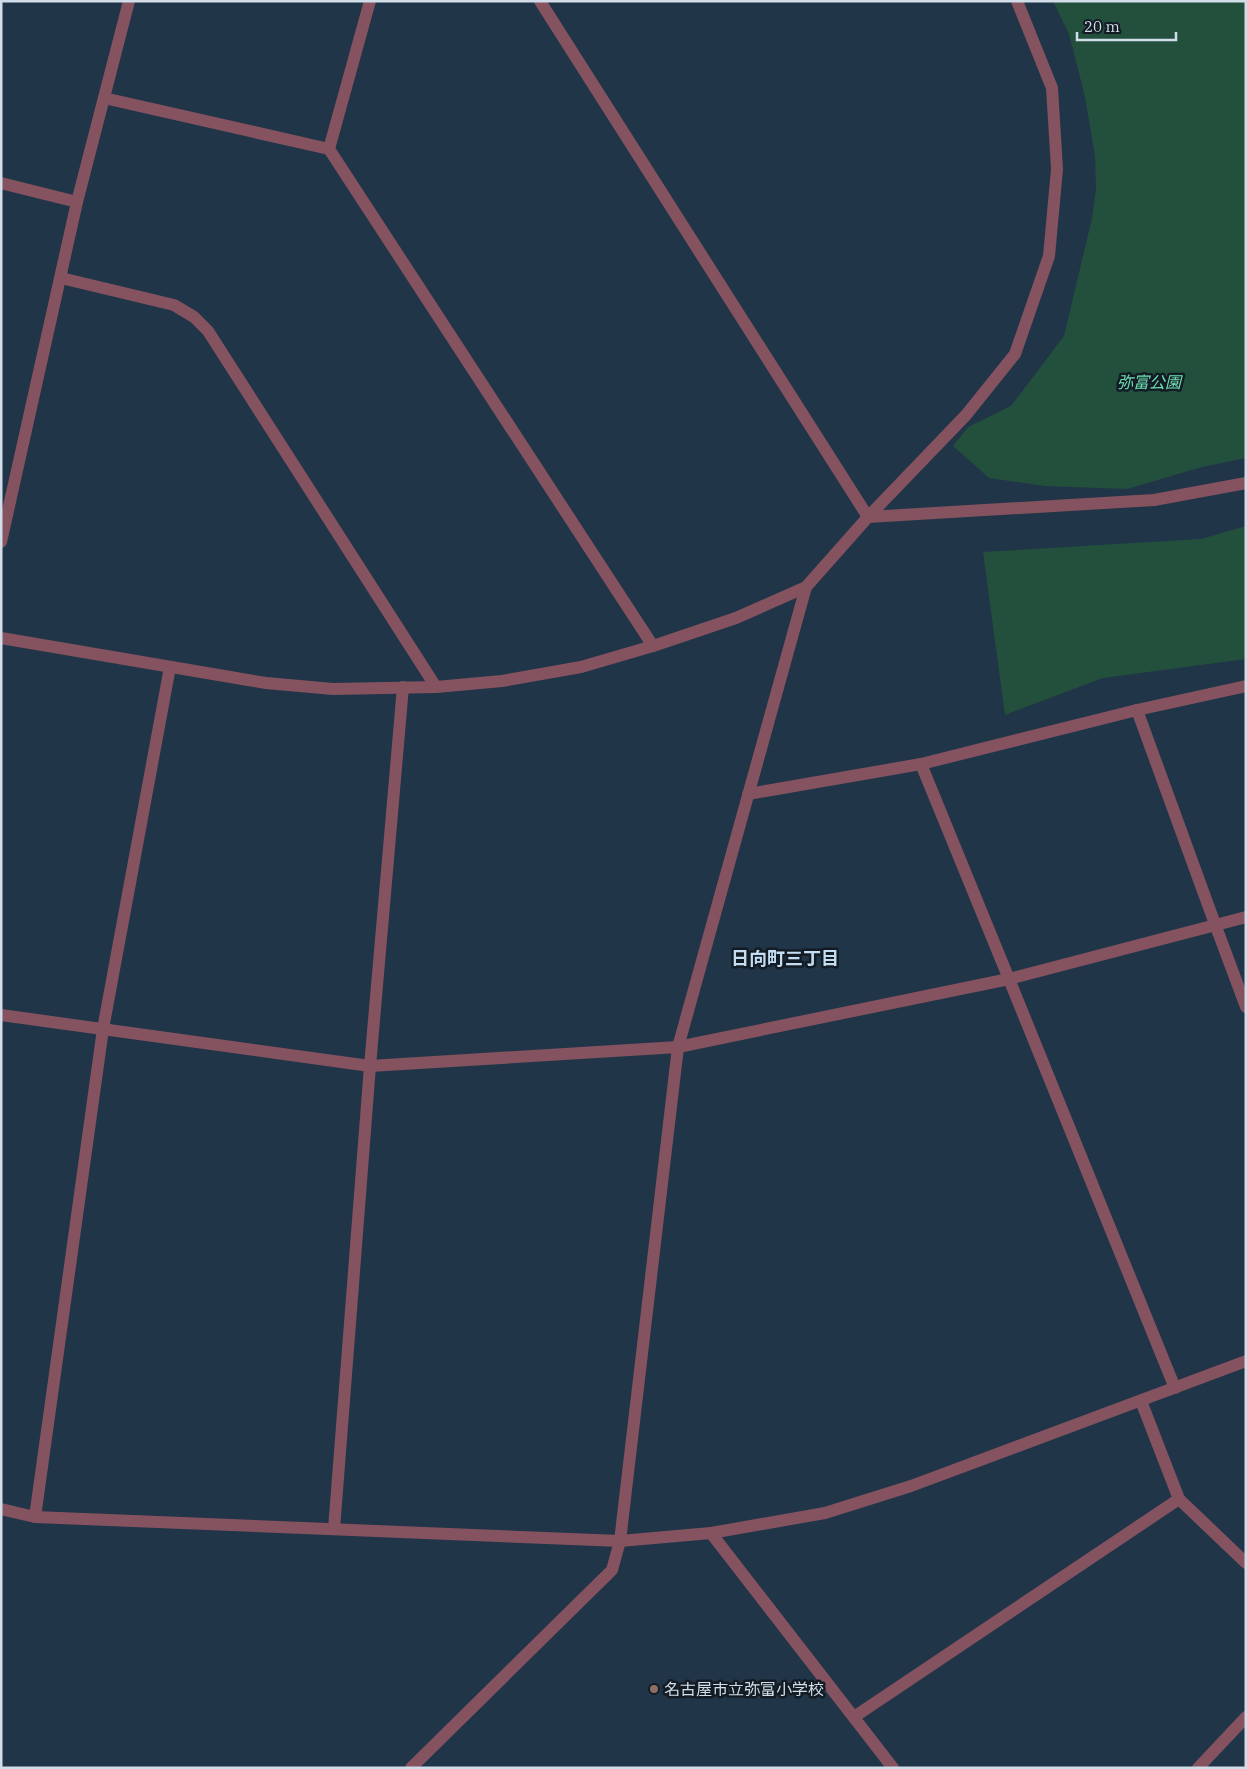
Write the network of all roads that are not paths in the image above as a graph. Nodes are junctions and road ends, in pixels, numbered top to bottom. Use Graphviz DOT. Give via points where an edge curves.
graph roads {
  1 [pos="129,1"];
  2 [pos="370,1"];
  3 [pos="540,1"];
  4 [pos="1017,1"];
  5 [pos="104,98"];
  6 [pos="329,149"];
  7 [pos="1,183"];
  8 [pos="78,202"];
  9 [pos="61,278"];
  10 [pos="1246,483"];
  11 [pos="868,517"];
  12 [pos="1,542"];
  13 [pos="806,587"];
  14 [pos="1,638"];
  15 [pos="653,646"];
  16 [pos="170,667"];
  17 [pos="1246,686"];
  18 [pos="403,687"];
  19 [pos="436,687"];
  20 [pos="1137,710"];
  21 [pos="921,764"];
  22 [pos="748,794"];
  23 [pos="1246,917"];
  24 [pos="1215,924"];
  25 [pos="1009,979"];
  26 [pos="1246,1007"];
  27 [pos="1,1015"];
  28 [pos="103,1029"];
  29 [pos="678,1047"];
  30 [pos="370,1066"];
  31 [pos="1246,1361"];
  32 [pos="1174,1388"];
  33 [pos="1141,1401"];
  34 [pos="1179,1499"];
  35 [pos="1,1509"];
  36 [pos="35,1517"];
  37 [pos="334,1529"];
  38 [pos="712,1533"];
  39 [pos="620,1541"];
  40 [pos="1246,1563"];
  41 [pos="854,1717"];
  42 [pos="1246,1717"];
  43 [pos="411,1768"];
  44 [pos="893,1768"];
  45 [pos="1198,1768"];
  1 -- 5 [label="street"];
  2 -- 6 [label="street"];
  3 -- 11 [label="street"];
  4 -- 11 [label="street" via="1052,88 1058,169 1049,256 1015,354 966,416"];
  5 -- 6 [label="street"];
  5 -- 8 [label="street"];
  6 -- 15 [label="street"];
  7 -- 8 [label="street"];
  8 -- 9 [label="street"];
  9 -- 12 [label="street"];
  9 -- 19 [label="street" via="174,306 194,316 208,331"];
  10 -- 11 [label="street" via="1154,500"];
  11 -- 13 [label="street"];
  13 -- 15 [label="street" via="736,618"];
  13 -- 22 [label="street"];
  14 -- 16 [label="street"];
  15 -- 19 [label="street" via="581,667 502,681"];
  16 -- 18 [label="street" via="275,684 333,689"];
  16 -- 28 [label="street"];
  17 -- 20 [label="street"];
  18 -- 19 [label="street"];
  18 -- 30 [label="street"];
  20 -- 21 [label="street"];
  20 -- 24 [label="street"];
  21 -- 22 [label="street"];
  21 -- 25 [label="street"];
  22 -- 29 [label="street"];
  23 -- 24 [label="street"];
  24 -- 25 [label="street"];
  24 -- 26 [label="street"];
  25 -- 29 [label="street"];
  25 -- 32 [label="street"];
  27 -- 28 [label="street"];
  28 -- 30 [label="street"];
  28 -- 36 [label="street"];
  29 -- 30 [label="street"];
  29 -- 39 [label="street"];
  30 -- 37 [label="street"];
  31 -- 32 [label="street"];
  32 -- 33 [label="street"];
  33 -- 34 [label="street"];
  33 -- 38 [label="street" via="910,1486 825,1513"];
  34 -- 40 [label="street"];
  34 -- 41 [label="street"];
  35 -- 36 [label="street"];
  36 -- 37 [label="street"];
  37 -- 39 [label="street"];
  38 -- 39 [label="street"];
  38 -- 41 [label="street"];
  39 -- 43 [label="street" via="612,1570"];
  41 -- 44 [label="street"];
  42 -- 45 [label="street"];
}
